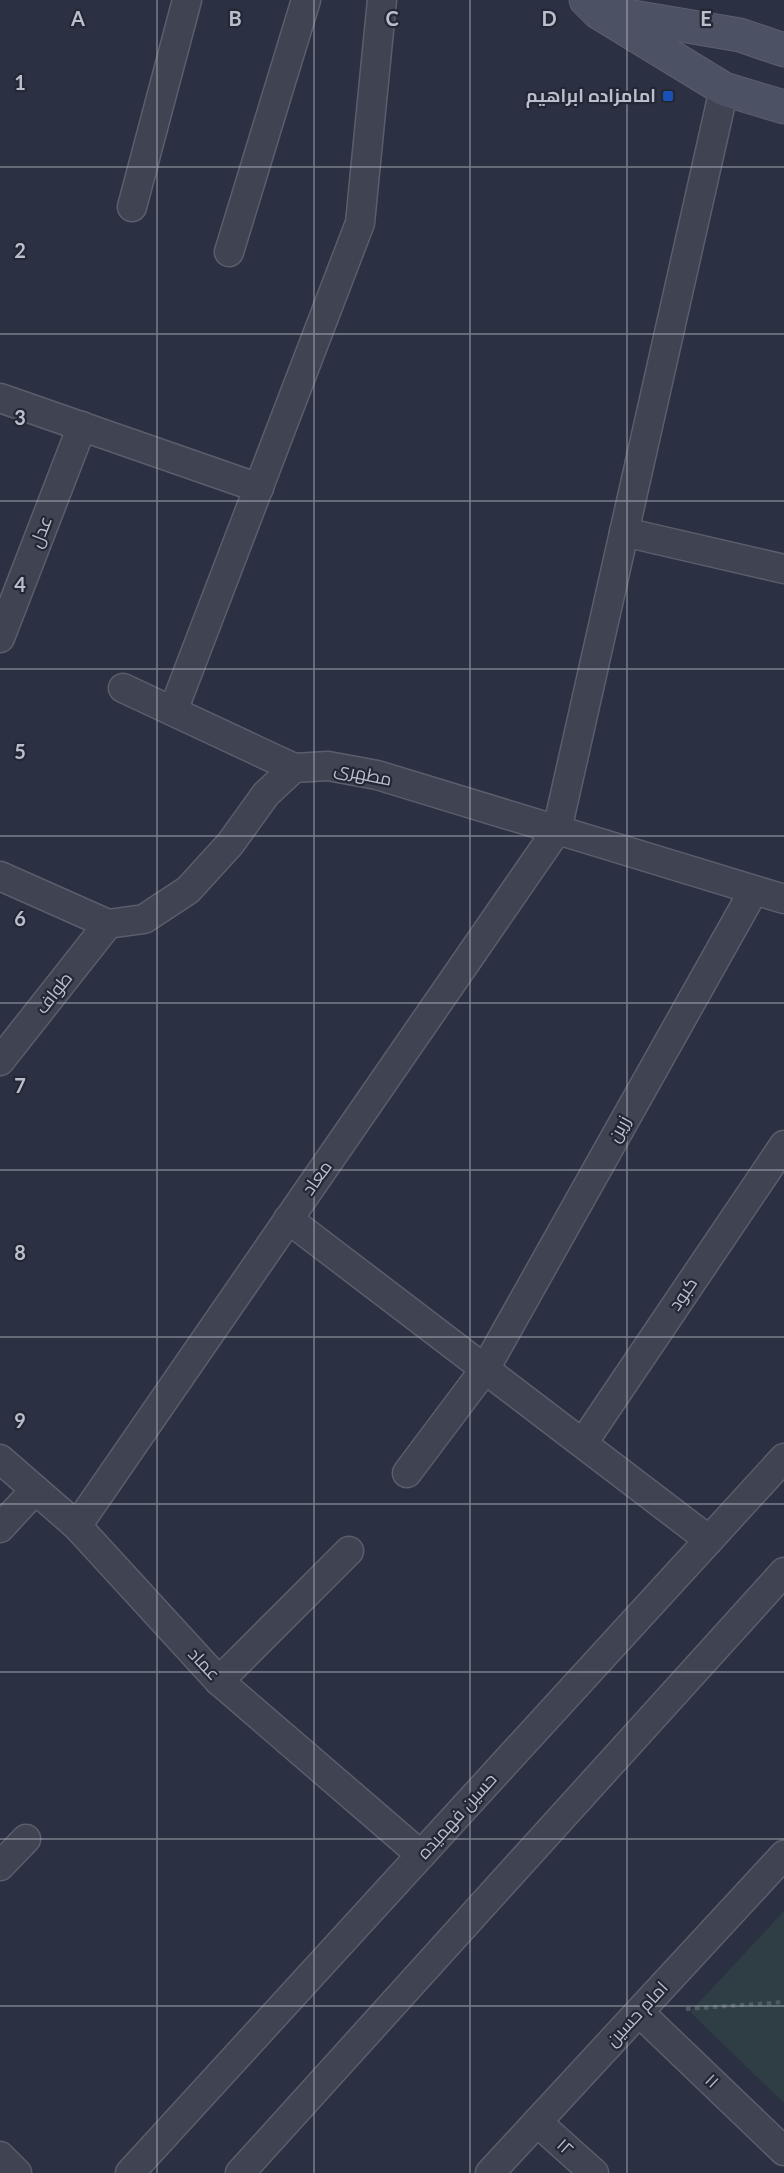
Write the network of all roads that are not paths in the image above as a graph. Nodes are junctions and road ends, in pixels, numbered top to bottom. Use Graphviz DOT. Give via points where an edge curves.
graph roads {
  1 [pos="187,0"];
  2 [pos="306,0"];
  3 [pos="382,0"];
  4 [pos="592,6"];
  5 [pos="784,50"];
  6 [pos="724,90"];
  7 [pos="784,107"];
  8 [pos="132,207"];
  9 [pos="230,252"];
  10 [pos="0,398"];
  11 [pos="82,426"];
  12 [pos="259,488"];
  13 [pos="624,532"];
  14 [pos="784,569"];
  15 [pos="0,638"];
  16 [pos="123,688"];
  17 [pos="173,711"];
  18 [pos="294,768"];
  19 [pos="557,830"];
  20 [pos="0,876"];
  21 [pos="754,890"];
  22 [pos="784,899"];
  23 [pos="108,924"];
  24 [pos="0,1061"];
  25 [pos="784,1145"];
  26 [pos="288,1220"];
  27 [pos="484,1369"];
  28 [pos="583,1443"];
  29 [pos="784,1458"];
  30 [pos="0,1459"];
  31 [pos="407,1473"];
  32 [pos="35,1490"];
  33 [pos="77,1526"];
  34 [pos="0,1528"];
  35 [pos="709,1540"];
  36 [pos="349,1551"];
  37 [pos="784,1572"];
  38 [pos="219,1681"];
  39 [pos="26,1839"];
  40 [pos="421,1855"];
  41 [pos="784,1855"];
  42 [pos="0,1866"];
  43 [pos="639,2012"];
  44 [pos="537,2122"];
  45 [pos="784,2151"];
  46 [pos="0,2156"];
  47 [pos="17,2173"];
  48 [pos="130,2173"];
  49 [pos="240,2173"];
  50 [pos="490,2173"];
  51 [pos="594,2173"];
  1 -- 8 [label="street"];
  2 -- 9 [label="street"];
  3 -- 12 [label="street" via="360,223"];
  4 -- 5 [label="street" via="740,35"];
  4 -- 6 [label="street"];
  6 -- 7 [label="street"];
  6 -- 13 [label="street"];
  10 -- 11 [label="street"];
  11 -- 12 [label="street"];
  11 -- 15 [label="street, عدل"];
  12 -- 17 [label="street"];
  13 -- 14 [label="street"];
  13 -- 19 [label="street"];
  16 -- 17 [label="street"];
  17 -- 18 [label="street"];
  18 -- 19 [label="street, مطهری" via="328,766 377,776"];
  18 -- 23 [label="street" via="266,794 230,844 188,890 144,919"];
  19 -- 21 [label="street, مطهری"];
  19 -- 26 [label="street, معاد"];
  20 -- 23 [label="street"];
  21 -- 22 [label="street, مطهری"];
  21 -- 27 [label="street, زرین"];
  23 -- 24 [label="street, طواف"];
  25 -- 28 [label="street, کبود"];
  26 -- 27 [label="street"];
  26 -- 33 [label="street, معاد"];
  27 -- 28 [label="street"];
  27 -- 31 [label="street, زرین"];
  28 -- 35 [label="street"];
  29 -- 35 [label="street, حسین فهمیده"];
  30 -- 32 [label="street, عماد"];
  32 -- 33 [label="street, عماد"];
  32 -- 34 [label="street"];
  33 -- 38 [label="street, عماد"];
  35 -- 40 [label="street, حسین فهمیده"];
  36 -- 38 [label="street"];
  37 -- 49 [label="street"];
  38 -- 40 [label="street, عماد"];
  39 -- 42 [label="street"];
  40 -- 48 [label="street, حسین فهمیده"];
  41 -- 43 [label="street, امام حسین"];
  43 -- 44 [label="street, امام حسین"];
  43 -- 45 [label="street, ۱۱"];
  44 -- 50 [label="street, امام حسین"];
  44 -- 51 [label="street, ۱۲"];
  46 -- 47 [label="street"];
}
